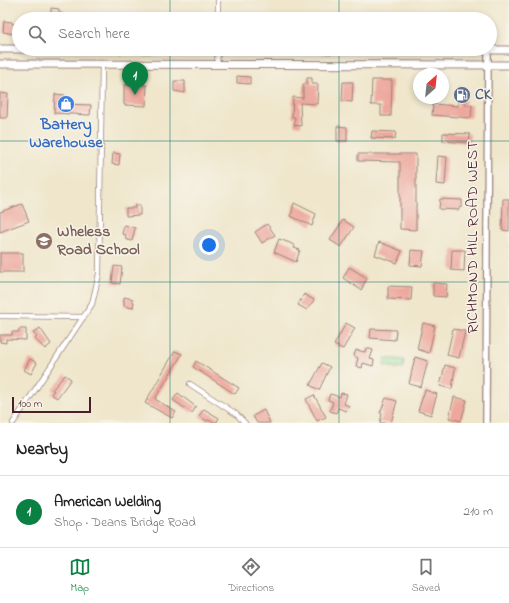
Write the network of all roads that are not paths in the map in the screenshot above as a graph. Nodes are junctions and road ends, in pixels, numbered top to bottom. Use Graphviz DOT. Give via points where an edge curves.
graph roads {
  1 [pos="218,0"];
  2 [pos="218,12"];
  3 [pos="0,49"];
  4 [pos="12,49"];
  5 [pos="497,50"];
  6 [pos="509,50"];
  7 [pos="218,56"];
  8 [pos="488,56"];
  9 [pos="0,64"];
  10 [pos="102,64"];
  11 [pos="218,64"];
  12 [pos="487,65"];
  13 [pos="509,65"];
  14 [pos="0,316"];
  15 [pos="84,317"];
  16 [pos="190,384"];
  17 [pos="13,423"];
  18 [pos="245,423"];
  19 [pos="486,423"];
  1 -- 2 [label="street"];
  3 -- 4 [label="highway"];
  5 -- 6 [label="highway"];
  7 -- 11 [label="street"];
  8 -- 12 [label="street, RICHMOND HILL ROAD WEST"];
  9 -- 10 [label="highway"];
  10 -- 11 [label="highway"];
  10 -- 15 [label="street" via="99,274 92,304"];
  11 -- 12 [label="highway"];
  12 -- 13 [label="highway"];
  12 -- 19 [label="street, RICHMOND HILL ROAD WEST"];
  14 -- 15 [label="street"];
  15 -- 17 [label="street"];
  16 -- 18 [label="street" via="236,414"];
}
